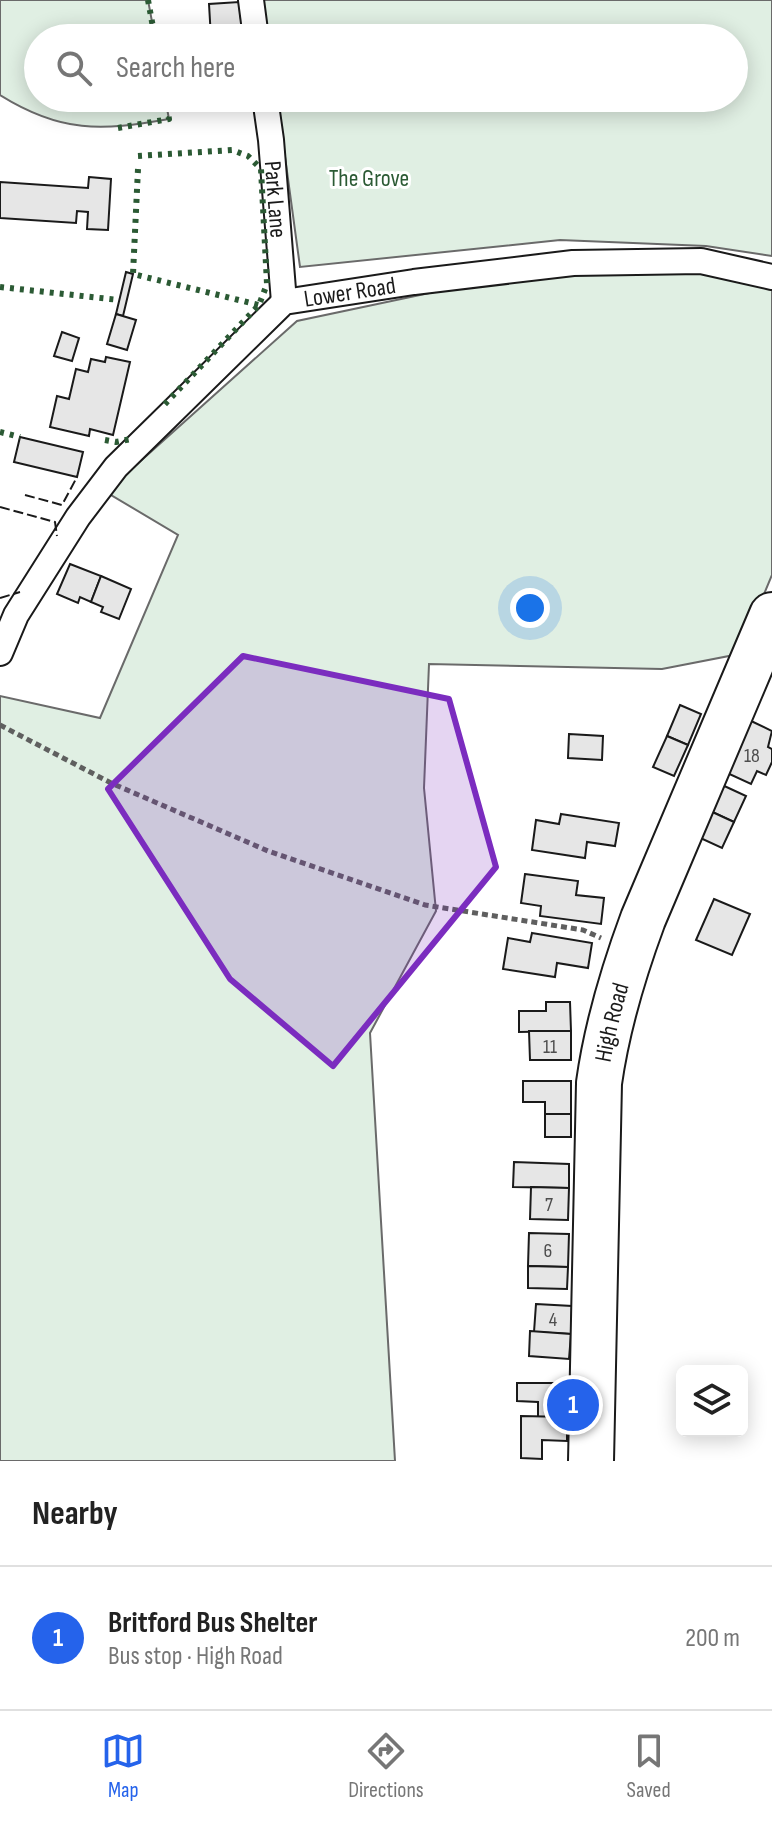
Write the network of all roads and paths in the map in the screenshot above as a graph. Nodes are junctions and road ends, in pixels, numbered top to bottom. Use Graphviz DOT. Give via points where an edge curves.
graph roads {
  1 [pos="251,0"];
  2 [pos="254,24"];
  3 [pos="267,112"];
  4 [pos="772,277"];
  5 [pos="284,302"];
  6 [pos="772,615"];
  7 [pos="0,653"];
  8 [pos="0,725"];
  9 [pos="631,951"];
  10 [pos="591,1461"];
  1 -- 2 [label="street"];
  3 -- 5 [label="street, Park Lane"];
  4 -- 5 [label="street, Lower Road" via="701,261 573,263"];
  5 -- 7 [label="street, Lower Road" via="116,467 16,615"];
  6 -- 9 [label="highway, High Road"];
  8 -- 9 [label="path" via="111,783 268,851 425,905 583,930"];
  9 -- 10 [label="highway, High Road" via="604,1044 599,1083"];
}
